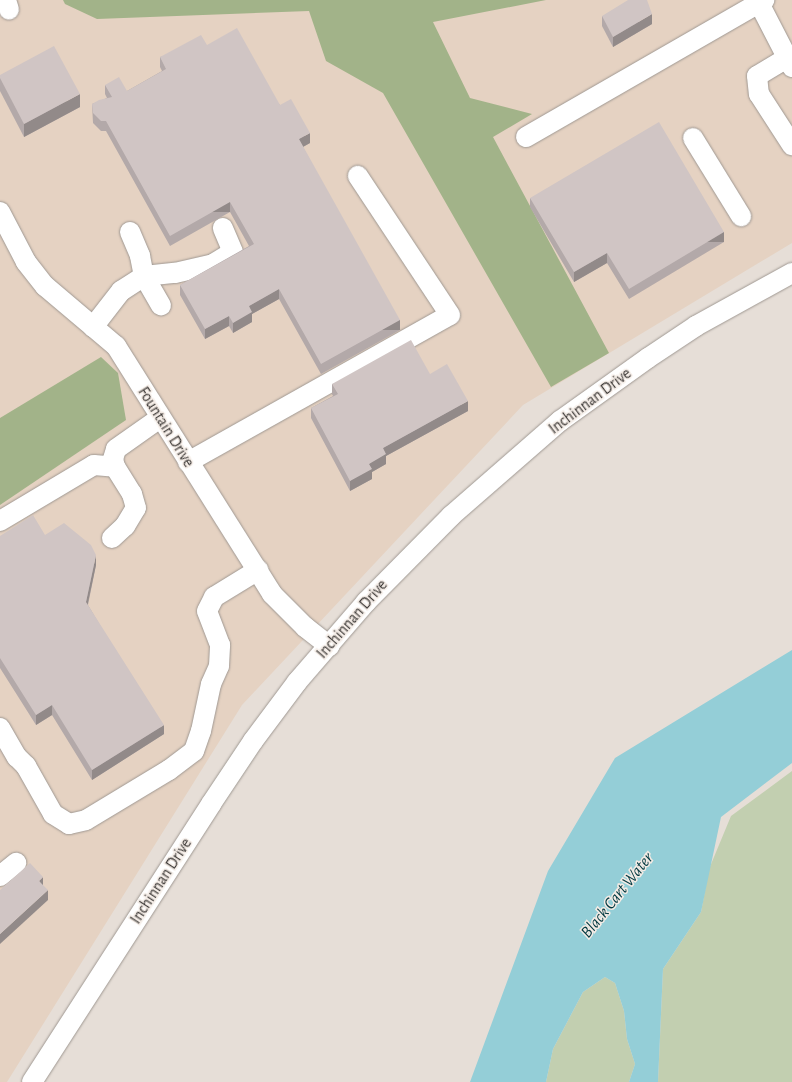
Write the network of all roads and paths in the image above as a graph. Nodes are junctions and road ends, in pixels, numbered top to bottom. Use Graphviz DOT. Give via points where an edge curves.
graph roads {
  1 [pos="761,1"];
  2 [pos="790,63"];
  3 [pos="526,137"];
  4 [pos="693,138"];
  5 [pos="792,145"];
  6 [pos="358,176"];
  7 [pos="0,212"];
  8 [pos="741,216"];
  9 [pos="223,228"];
  10 [pos="130,232"];
  11 [pos="792,273"];
  12 [pos="144,276"];
  13 [pos="161,306"];
  14 [pos="93,326"];
  15 [pos="160,418"];
  16 [pos="188,462"];
  17 [pos="115,467"];
  18 [pos="0,521"];
  19 [pos="112,538"];
  20 [pos="258,570"];
  21 [pos="329,646"];
  22 [pos="0,728"];
  23 [pos="16,863"];
  24 [pos="0,876"];
  25 [pos="32,1082"];
  1 -- 2 [label="street"];
  1 -- 3 [label="street"];
  2 -- 5 [label="street" via="757,76 759,94"];
  4 -- 8 [label="street"];
  6 -- 16 [label="street" via="450,315"];
  7 -- 14 [label="street, Fountain Drive" via="26,262 45,286"];
  9 -- 12 [label="street" via="233,252 213,264 175,273"];
  10 -- 12 [label="street" via="140,256"];
  11 -- 21 [label="street, Inchinnan Drive" via="696,326 560,421 446,521 366,602"];
  12 -- 13 [label="street"];
  12 -- 14 [label="street" via="121,291"];
  14 -- 15 [label="street, Fountain Drive" via="116,346"];
  15 -- 16 [label="street, Fountain Drive"];
  15 -- 17 [label="street" via="116,449 113,459"];
  16 -- 20 [label="street, Fountain Drive"];
  17 -- 18 [label="street" via="94,465"];
  17 -- 19 [label="street" via="132,494 136,508 125,526"];
  20 -- 21 [label="street, Fountain Drive" via="272,594 305,627"];
  20 -- 22 [label="street" via="214,597 207,612 220,645 219,666 211,684 194,751 169,770 86,820 69,824 53,814 26,766 17,757"];
  21 -- 25 [label="street, Inchinnan Drive" via="297,682 249,747"];
  23 -- 24 [label="street"];
}
